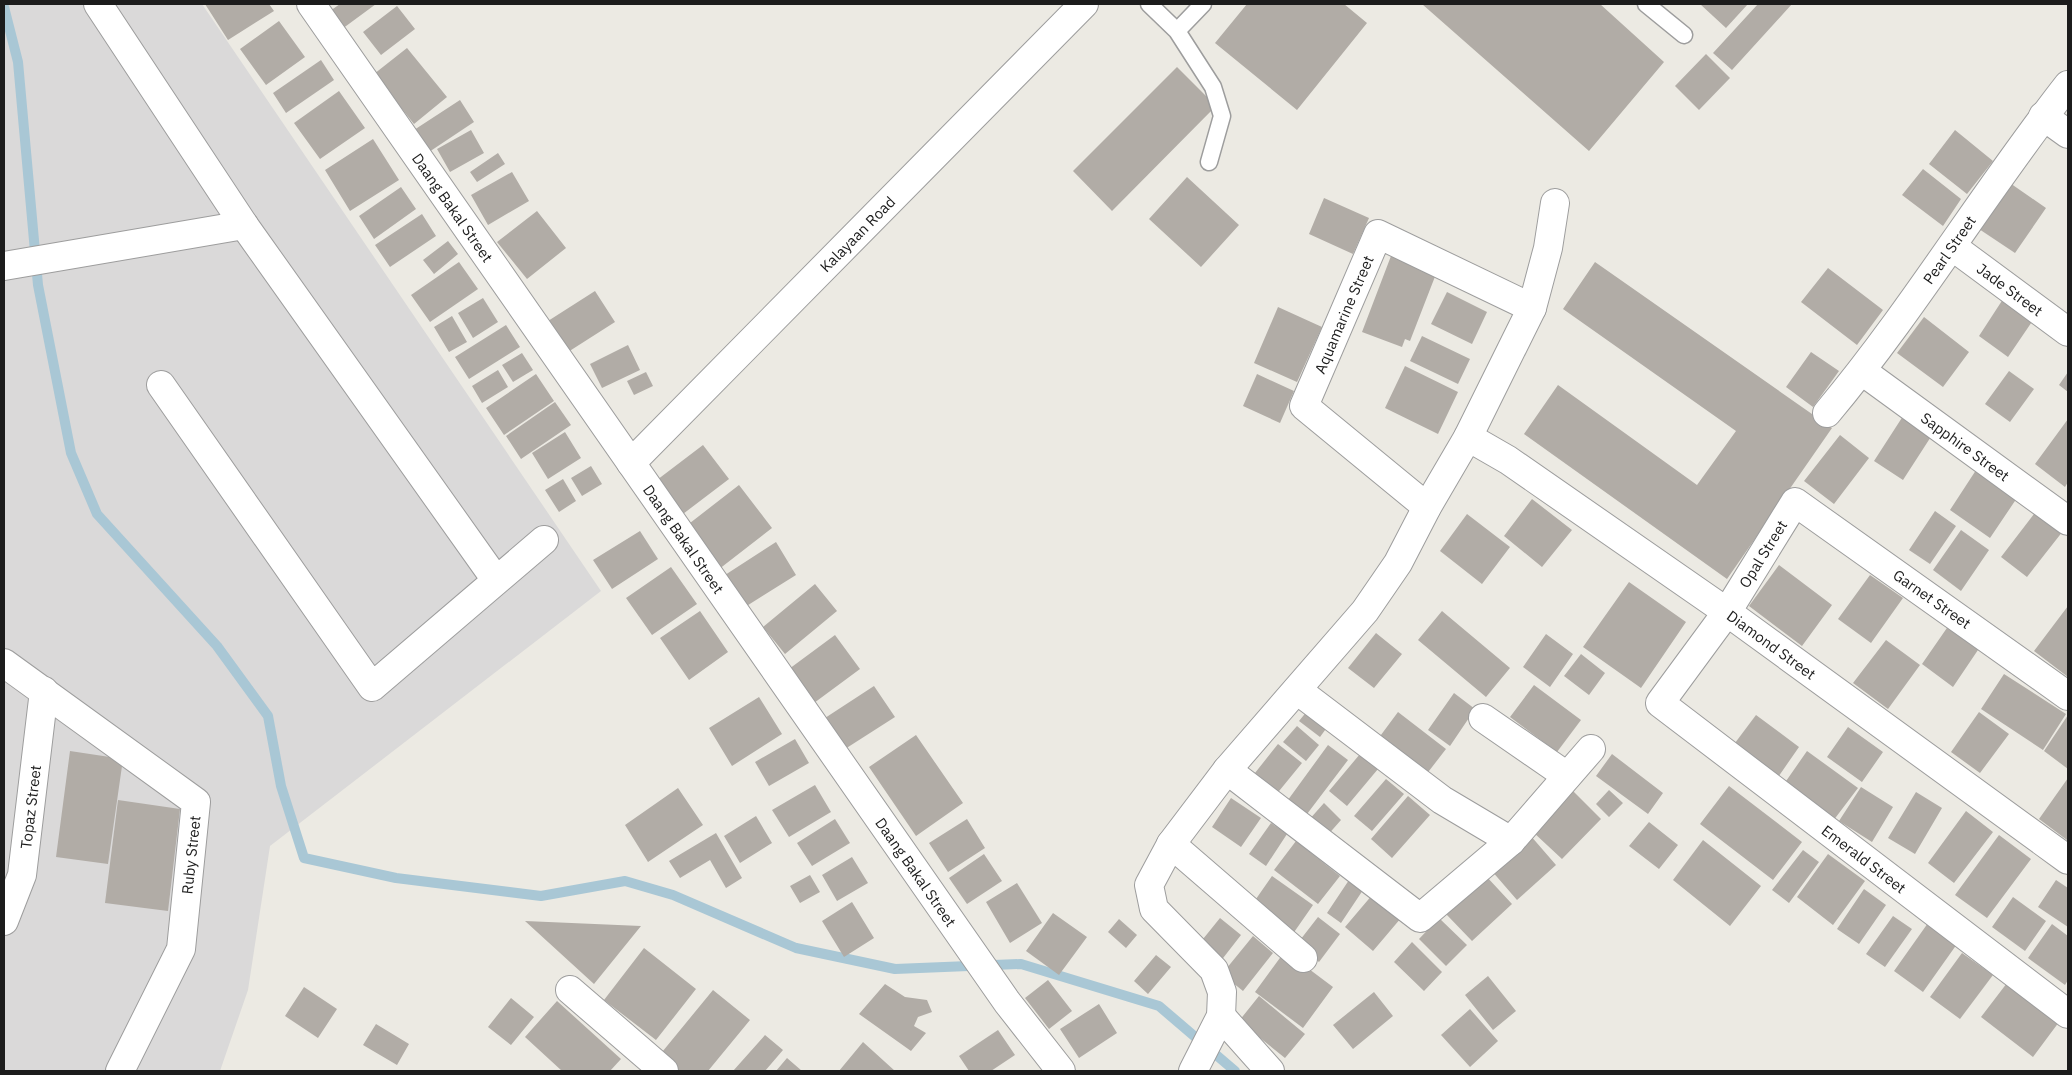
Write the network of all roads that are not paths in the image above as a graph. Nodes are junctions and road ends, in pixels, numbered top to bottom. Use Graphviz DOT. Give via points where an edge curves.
graph roads {
  1 [pos="98,4"];
  2 [pos="311,4"];
  3 [pos="1084,4"];
  4 [pos="1150,4"];
  5 [pos="1203,4"];
  6 [pos="1646,4"];
  7 [pos="1177,31"];
  8 [pos="1684,34"];
  9 [pos="2068,85"];
  10 [pos="2043,116"];
  11 [pos="2068,134"];
  12 [pos="1209,162"];
  13 [pos="1555,203"];
  14 [pos="244,225"];
  15 [pos="1952,246"];
  16 [pos="4,266"];
  17 [pos="1532,308"];
  18 [pos="2068,332"];
  19 [pos="1862,370"];
  20 [pos="161,385"];
  21 [pos="1827,413"];
  22 [pos="1468,437"];
  23 [pos="631,463"];
  24 [pos="1795,502"];
  25 [pos="1427,507"];
  26 [pos="2068,521"];
  27 [pos="544,540"];
  28 [pos="496,580"];
  29 [pos="1727,612"];
  30 [pos="4,663"];
  31 [pos="1297,690"];
  32 [pos="44,691"];
  33 [pos="2068,696"];
  34 [pos="1660,703"];
  35 [pos="1483,718"];
  36 [pos="1591,749"];
  37 [pos="1227,770"];
  38 [pos="1567,776"];
  39 [pos="1511,842"];
  40 [pos="1171,844"];
  41 [pos="2068,860"];
  42 [pos="13,869"];
  43 [pos="4,921"];
  44 [pos="1303,958"];
  45 [pos="570,990"];
  46 [pos="2068,1014"];
  47 [pos="1219,1020"];
  48 [pos="120,1071"];
  49 [pos="664,1071"];
  50 [pos="1061,1071"];
  51 [pos="1193,1071"];
  52 [pos="1270,1071"];
  1 -- 14 [label="street"];
  2 -- 23 [label="street, Daang Bakal Street"];
  3 -- 23 [label="street, Kalayaan Road"];
  4 -- 7 [label="lane"];
  5 -- 7 [label="lane"];
  6 -- 8 [label="lane"];
  7 -- 12 [label="lane" via="1214,87 1222,116"];
  9 -- 10 [label="street, Pearl Street"];
  10 -- 11 [label="street"];
  10 -- 15 [label="street, Pearl Street"];
  13 -- 17 [label="street" via="1548,248"];
  14 -- 16 [label="street"];
  14 -- 28 [label="street"];
  15 -- 18 [label="street, Jade Street"];
  15 -- 19 [label="street, Pearl Street"];
  17 -- 22 [label="street"];
  17 -- 25 [label="street, Aquamarine Street" via="1378,234 1304,406"];
  19 -- 21 [label="street, Pearl Street"];
  19 -- 26 [label="street, Sapphire Street"];
  20 -- 28 [label="street" via="372,687"];
  22 -- 25 [label="street"];
  22 -- 29 [label="street, Diamond Street" via="1508,460"];
  23 -- 50 [label="street, Daang Bakal Street" via="1006,1002"];
  24 -- 29 [label="street, Opal Street"];
  24 -- 33 [label="street, Garnet Street"];
  25 -- 31 [label="street" via="1398,563 1365,611"];
  27 -- 28 [label="street"];
  29 -- 34 [label="street, Opal Street"];
  29 -- 41 [label="street, Diamond Street"];
  30 -- 32 [label="street, Ruby Street"];
  31 -- 37 [label="street"];
  31 -- 39 [label="street" via="1442,800"];
  32 -- 42 [label="street, Topaz Street"];
  32 -- 48 [label="street, Ruby Street" via="196,802 181,948"];
  34 -- 46 [label="street, Emerald Street"];
  35 -- 38 [label="street"];
  36 -- 38 [label="street"];
  37 -- 39 [label="street" via="1420,918"];
  37 -- 40 [label="street"];
  38 -- 39 [label="street"];
  40 -- 44 [label="street"];
  40 -- 47 [label="street" via="1148,886 1154,909 1214,970 1222,992"];
  42 -- 43 [label="street, Topaz Street"];
  45 -- 49 [label="street"];
  47 -- 51 [label="street"];
  47 -- 52 [label="street"];
}
